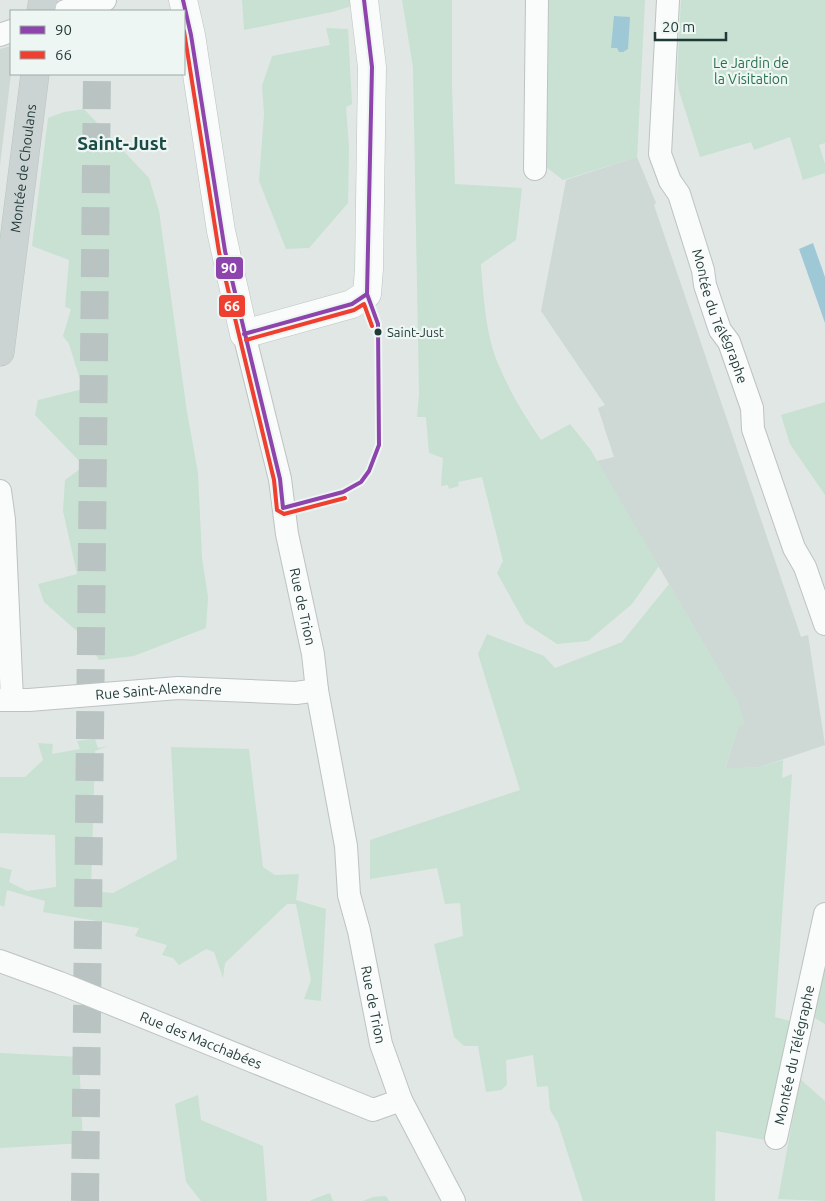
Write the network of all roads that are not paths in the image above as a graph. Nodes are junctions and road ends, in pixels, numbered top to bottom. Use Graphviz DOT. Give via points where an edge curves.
graph roads {
  1 [pos="105,0"];
  2 [pos="183,0"];
  3 [pos="364,0"];
  4 [pos="537,0"];
  5 [pos="668,0"];
  6 [pos="69,10"];
  7 [pos="35,75"];
  8 [pos="535,169"];
  9 [pos="244,334"];
  10 [pos="0,352"];
  11 [pos="0,491"];
  12 [pos="825,624"];
  13 [pos="317,690"];
  14 [pos="6,700"];
  15 [pos="825,914"];
  16 [pos="0,961"];
  17 [pos="401,1100"];
  18 [pos="776,1138"];
  19 [pos="454,1201"];
  1 -- 6 [label="street"];
  2 -- 9 [label="street, Rue de Trion" via="221,231"];
  3 -- 9 [label="street" via="372,66 367,294 352,304"];
  4 -- 8 [label="street"];
  5 -- 12 [label="street, Montée du Télégraphe" via="660,154 670,181 679,194 720,330 729,342 752,408 752,429"];
  7 -- 10 [label="main road, Montée de Choulans"];
  9 -- 13 [label="street, Rue de Trion" via="280,479 287,534 316,669"];
  11 -- 14 [label="street" via="4,520"];
  13 -- 14 [label="street, Rue Saint-Alexandre" via="296,693 178,688"];
  13 -- 17 [label="street, Rue de Trion" via="346,846 352,906 381,1044"];
  15 -- 18 [label="street, Montée du Télégraphe"];
  16 -- 17 [label="street, Rue des Macchabées" via="373,1110"];
  17 -- 19 [label="street, Rue de Trion"];
}
